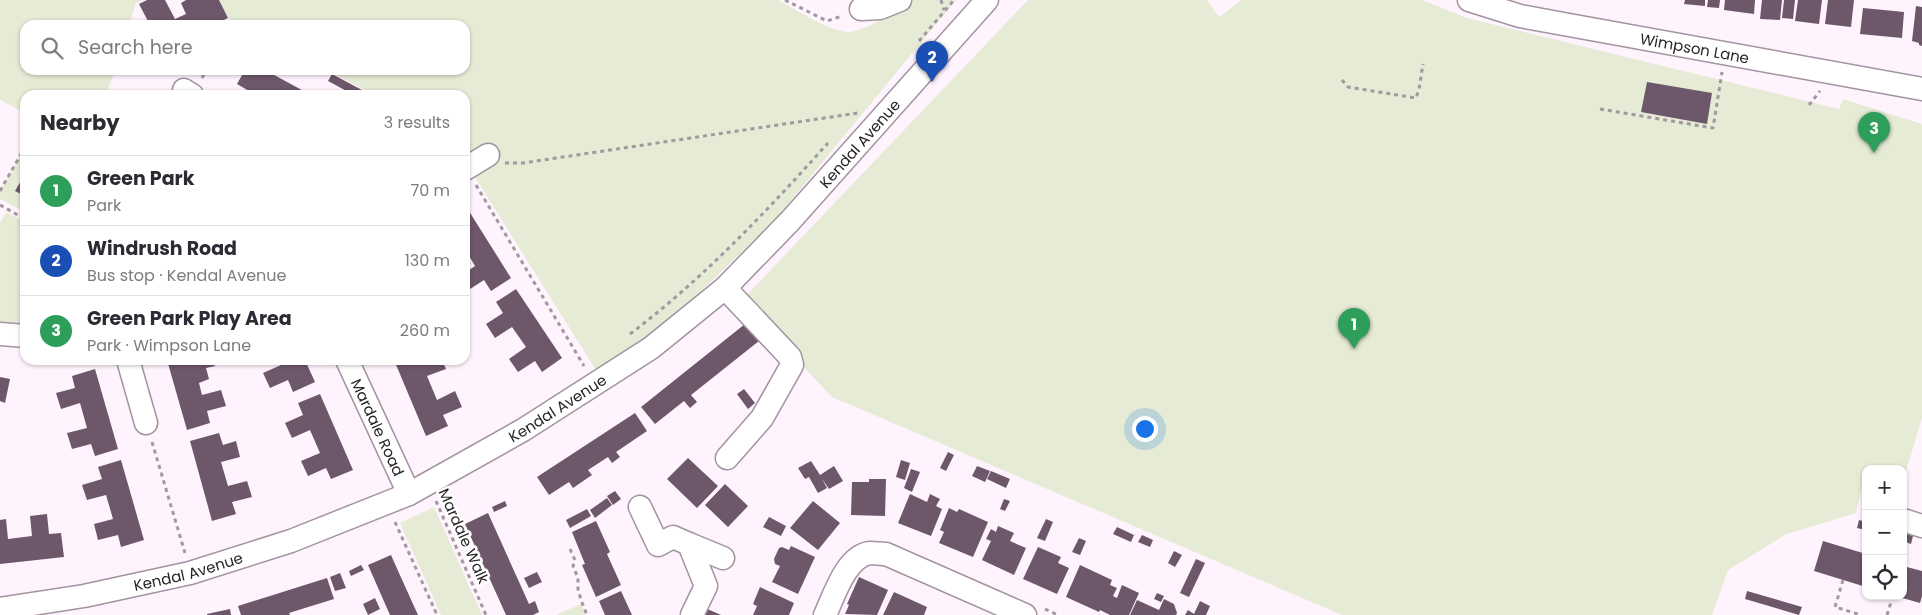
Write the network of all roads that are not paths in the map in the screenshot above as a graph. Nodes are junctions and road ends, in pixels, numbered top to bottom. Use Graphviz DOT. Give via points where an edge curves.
graph roads {
  1 [pos="900,0"];
  2 [pos="987,0"];
  3 [pos="1468,0"];
  4 [pos="861,9"];
  5 [pos="1922,89"];
  6 [pos="488,155"];
  7 [pos="470,165"];
  8 [pos="724,288"];
  9 [pos="0,334"];
  10 [pos="20,336"];
  11 [pos="129,365"];
  12 [pos="350,365"];
  13 [pos="146,423"];
  14 [pos="727,458"];
  15 [pos="419,489"];
  16 [pos="640,507"];
  17 [pos="1907,521"];
  18 [pos="1922,526"];
  19 [pos="689,544"];
  20 [pos="723,558"];
  21 [pos="0,609"];
  22 [pos="692,615"];
  23 [pos="825,615"];
  24 [pos="1025,615"];
  1 -- 4 [label="street" via="880,8"];
  2 -- 8 [label="street, Kendal Avenue" via="790,221"];
  3 -- 5 [label="street, Wimpson Lane" via="1520,16"];
  6 -- 7 [label="street"];
  8 -- 14 [label="street" via="790,358 792,365 762,418"];
  8 -- 15 [label="street, Kendal Avenue" via="651,348 523,430"];
  9 -- 10 [label="street"];
  11 -- 13 [label="street"];
  12 -- 15 [label="street, Mardale Road"];
  15 -- 21 [label="street, Kendal Avenue" via="291,542 190,573 84,596"];
  16 -- 19 [label="street" via="658,545 674,537"];
  17 -- 18 [label="street"];
  19 -- 20 [label="street"];
  19 -- 22 [label="street" via="706,586"];
  23 -- 24 [label="street" via="845,571 856,559 868,553 886,554"];
}
